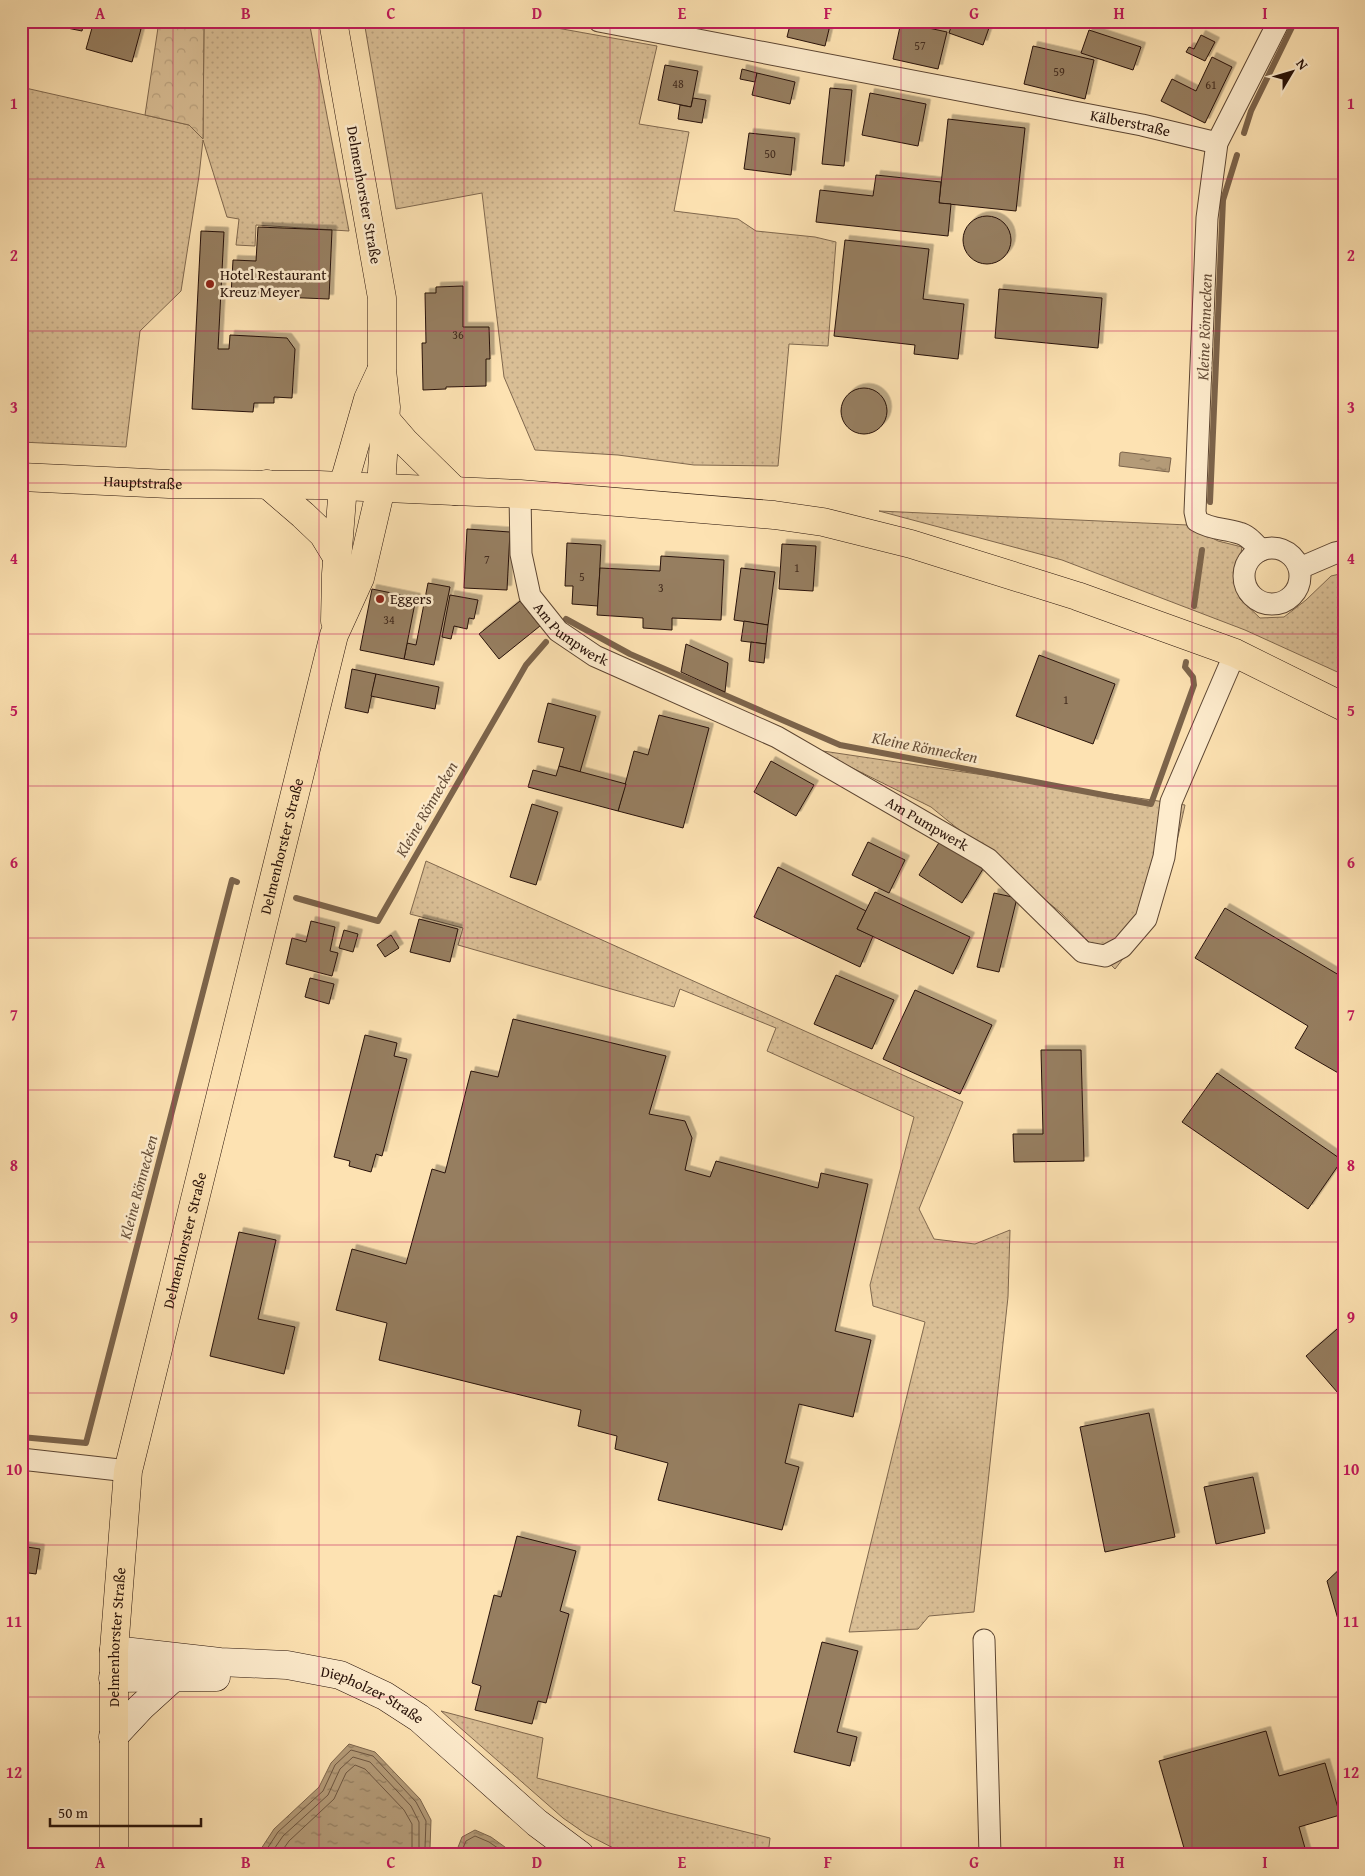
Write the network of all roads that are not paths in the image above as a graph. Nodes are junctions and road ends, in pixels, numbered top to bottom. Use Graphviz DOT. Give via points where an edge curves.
graph roads {
  1 [pos="334,21"];
  2 [pos="599,21"];
  3 [pos="1279,21"];
  4 [pos="1217,143"];
  5 [pos="382,370"];
  6 [pos="386,419"];
  7 [pos="21,477"];
  8 [pos="267,484"];
  9 [pos="342,486"];
  10 [pos="380,488"];
  11 [pos="455,491"];
  12 [pos="520,494"];
  13 [pos="1261,550"];
  14 [pos="1344,551"];
  15 [pos="337,557"];
  16 [pos="1300,568"];
  17 [pos="334,635"];
  18 [pos="1235,653"];
  19 [pos="1344,707"];
  20 [pos="21,1459"];
  21 [pos="128,1471"];
  22 [pos="984,1640"];
  23 [pos="114,1650"];
  24 [pos="174,1677"];
  25 [pos="113,1678"];
  26 [pos="113,1737"];
  27 [pos="114,1855"];
  28 [pos="551,1855"];
  29 [pos="580,1855"];
  30 [pos="990,1855"];
  1 -- 5 [label="main road, Delmenhorster Straße" via="382,298"];
  2 -- 4 [label="street, Kälberstraße" via="1142,125"];
  3 -- 4 [label="street"];
  4 -- 13 [label="street" via="1206,218 1195,512 1197,522 1209,528 1240,533"];
  5 -- 6 [label="main road, Delmenhorster Straße"];
  5 -- 9 [label="main road, Delmenhorster Straße" via="368,399"];
  6 -- 10 [label="main road, Delmenhorster Straße"];
  6 -- 11 [label="main road"];
  7 -- 8 [label="main road, Hauptstraße" via="169,484"];
  8 -- 9 [label="main road, Hauptstraße"];
  8 -- 15 [label="main road" via="323,534"];
  9 -- 10 [label="main road, Hauptstraße"];
  9 -- 15 [label="main road, Delmenhorster Straße"];
  10 -- 11 [label="main road, Hauptstraße"];
  10 -- 17 [label="main road, Delmenhorster Straße" via="360,578"];
  11 -- 12 [label="main road, Hauptstraße"];
  12 -- 18 [label="main road, Hauptstraße" via="823,522 911,544 1077,596"];
  12 -- 18 [label="street, Am Pumpwerk" via="521,554 530,596 558,631 595,656 777,737 988,858 1083,952 1105,956 1122,947 1146,919 1164,857 1172,802"];
  13 -- 16 [label="street" via="1276,548 1287,552"];
  13 -- 16 [label="street" via="1248,562 1243,576 1246,588 1260,602 1268,605 1287,601 1300,584"];
  14 -- 16 [label="street"];
  15 -- 17 [label="main road, Delmenhorster Straße"];
  17 -- 21 [label="main road, Delmenhorster Straße"];
  18 -- 19 [label="main road, Hauptstraße"];
  20 -- 21 [label="street"];
  21 -- 23 [label="main road, Delmenhorster Straße"];
  22 -- 30 [label="street"];
  23 -- 25 [label="main road, Delmenhorster Straße"];
  23 -- 29 [label="street, Diepholzer Straße" via="220,1662 287,1665 340,1676 385,1696 418,1718 537,1823"];
  24 -- 25 [label="street, Diepholzer Straße"];
  24 -- 26 [label="street"];
  24 -- 28 [label="street, Diepholzer Straße" via="285,1680 342,1696 380,1713 419,1740 515,1827"];
  25 -- 26 [label="main road, Delmenhorster Straße"];
  26 -- 27 [label="main road, Delmenhorster Straße"];
}
